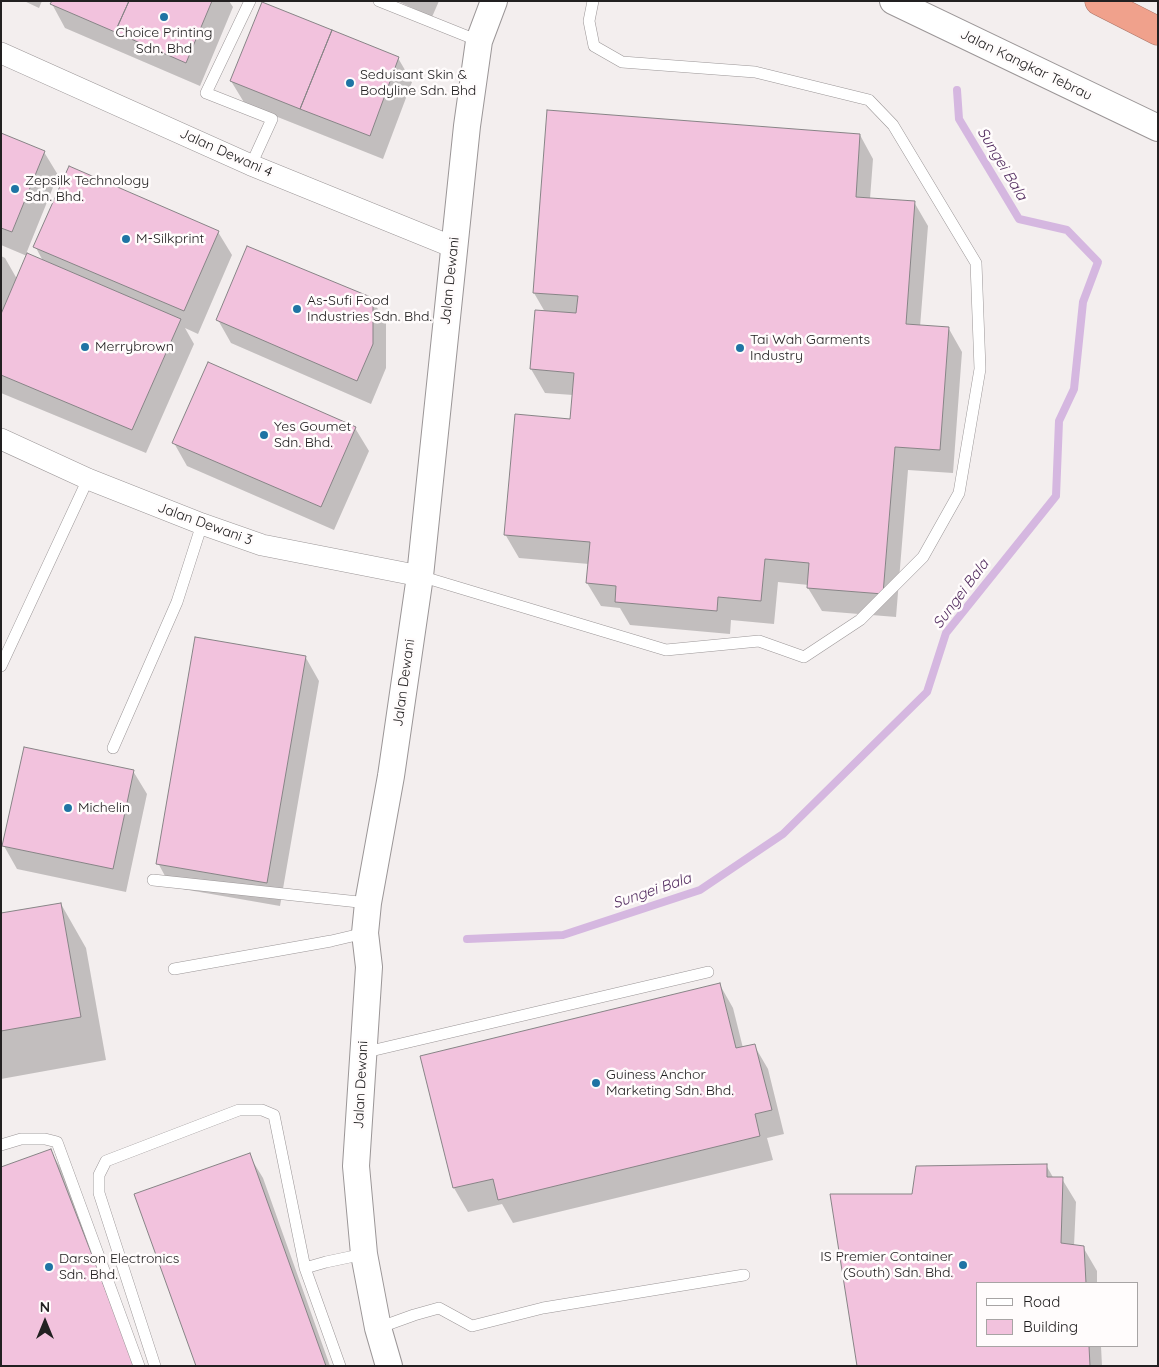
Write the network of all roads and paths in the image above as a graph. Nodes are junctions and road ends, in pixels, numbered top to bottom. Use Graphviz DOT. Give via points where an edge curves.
graph roads {
  1 [pos="250,1"];
  2 [pos="379,1"];
  3 [pos="494,1"];
  4 [pos="593,1"];
  5 [pos="893,1"];
  6 [pos="1099,1"];
  7 [pos="1158,31"];
  8 [pos="478,41"];
  9 [pos="1,53"];
  10 [pos="1158,128"];
  11 [pos="251,165"];
  12 [pos="453,247"];
  13 [pos="1,439"];
  14 [pos="88,479"];
  15 [pos="202,524"];
  16 [pos="420,576"];
  17 [pos="1,666"];
  18 [pos="113,748"];
  19 [pos="153,880"];
  20 [pos="368,902"];
  21 [pos="365,934"];
  22 [pos="174,969"];
  23 [pos="708,972"];
  24 [pos="362,1053"];
  25 [pos="1,1145"];
  26 [pos="364,1254"];
  27 [pos="305,1268"];
  28 [pos="744,1274"];
  29 [pos="378,1328"];
  30 [pos="139,1366"];
  31 [pos="155,1366"];
  32 [pos="340,1366"];
  33 [pos="389,1366"];
  1 -- 11 [label="lane" via="206,93 272,119"];
  2 -- 8 [label="lane"];
  3 -- 8 [label="street, Jalan Dewani"];
  4 -- 16 [label="lane" via="589,21 594,46 622,62 755,72 869,100 893,126 976,263 980,369 959,493 923,557 860,620 804,657 759,641 666,650"];
  5 -- 10 [label="street, Jalan Kangkar Tebrau"];
  6 -- 7 [label="highway"];
  8 -- 12 [label="street, Jalan Dewani"];
  9 -- 11 [label="street, Jalan Dewani 4"];
  11 -- 12 [label="street, Jalan Dewani 4"];
  12 -- 16 [label="street, Jalan Dewani"];
  13 -- 14 [label="street, Jalan Dewani 3"];
  14 -- 15 [label="street, Jalan Dewani 3"];
  14 -- 17 [label="lane"];
  15 -- 16 [label="street, Jalan Dewani 3" via="262,545"];
  15 -- 18 [label="lane" via="177,602"];
  16 -- 20 [label="street, Jalan Dewani" via="391,776"];
  19 -- 20 [label="lane"];
  20 -- 21 [label="street, Jalan Dewani"];
  21 -- 22 [label="lane"];
  21 -- 24 [label="street, Jalan Dewani" via="369,967"];
  23 -- 24 [label="lane"];
  24 -- 26 [label="street, Jalan Dewani" via="356,1166"];
  25 -- 30 [label="lane" via="22,1139 57,1142"];
  26 -- 27 [label="lane"];
  26 -- 29 [label="street, Jalan Dewani"];
  27 -- 31 [label="lane" via="274,1115 262,1110 239,1110 106,1161 99,1175 99,1193"];
  27 -- 32 [label="lane"];
  28 -- 29 [label="lane" via="542,1308 472,1326 439,1308"];
  29 -- 33 [label="street, Jalan Dewani"];
}
